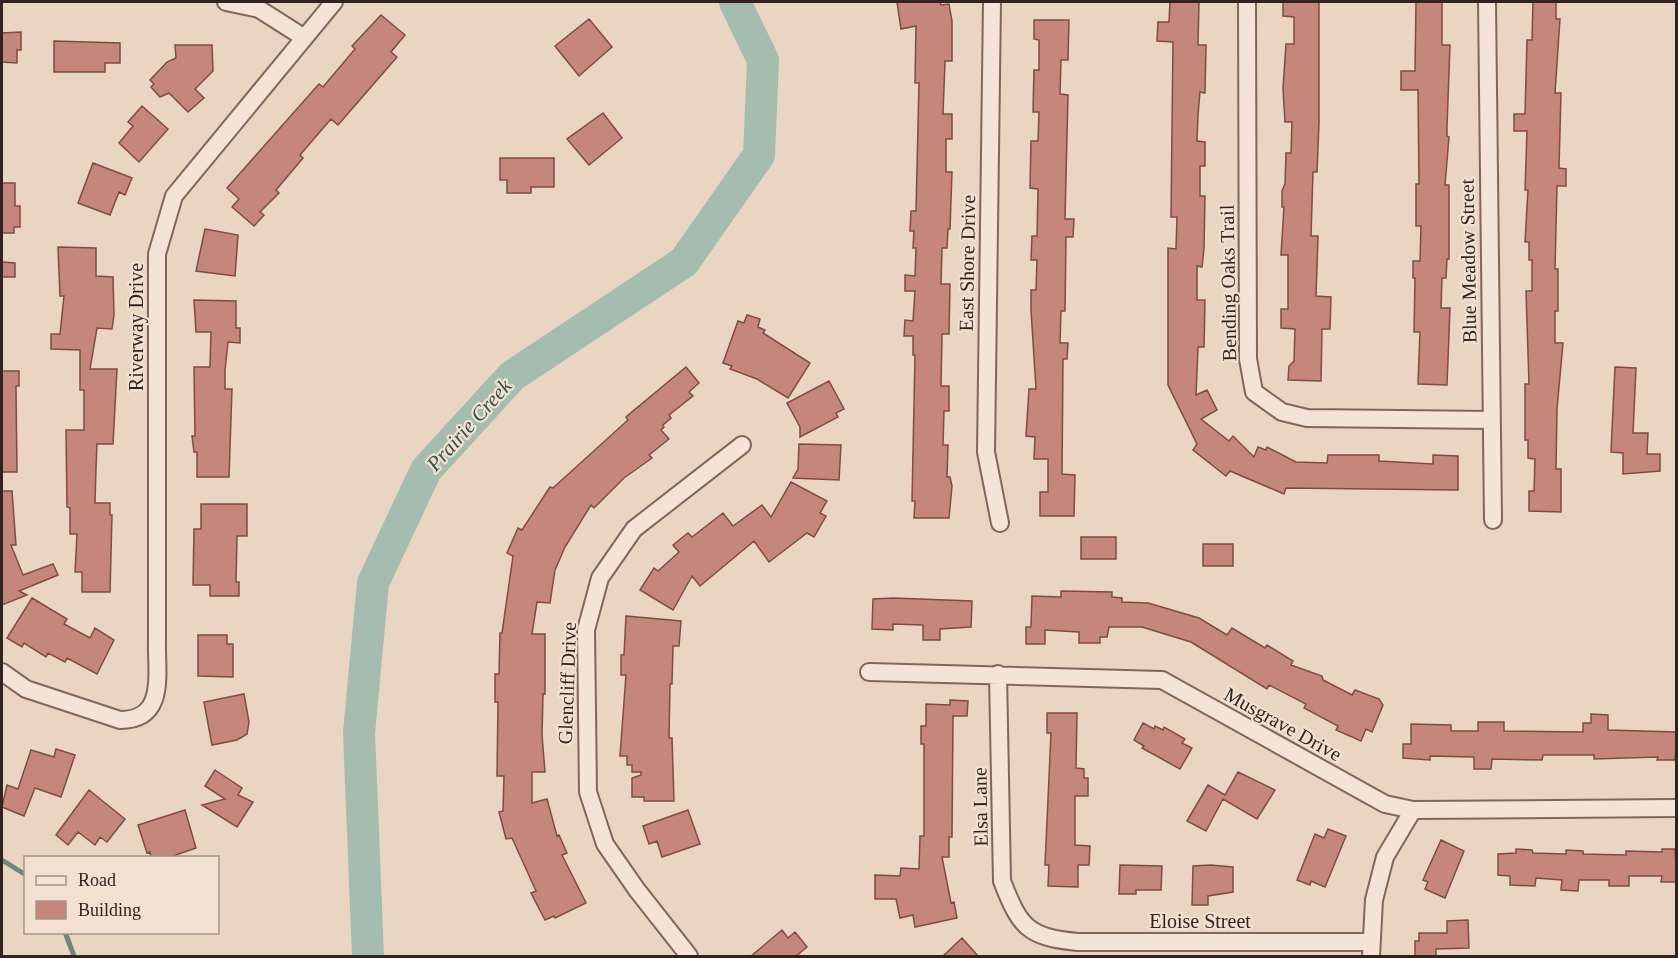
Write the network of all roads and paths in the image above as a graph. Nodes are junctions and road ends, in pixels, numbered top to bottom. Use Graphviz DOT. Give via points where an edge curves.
graph roads {
  1 [pos="226,2"];
  2 [pos="334,2"];
  3 [pos="992,2"];
  4 [pos="1247,2"];
  5 [pos="1487,2"];
  6 [pos="303,37"];
  7 [pos="1491,420"];
  8 [pos="742,445"];
  9 [pos="1493,520"];
  10 [pos="1000,524"];
  11 [pos="2,672"];
  12 [pos="869,672"];
  13 [pos="999,674"];
  14 [pos="1677,808"];
  15 [pos="1413,810"];
  16 [pos="1030,931"];
  17 [pos="1371,949"];
  18 [pos="689,957"];
  1 -- 6 [label="street" via="260,9"];
  2 -- 6 [label="street, Riverway Drive"];
  3 -- 10 [label="street, East Shore Drive" via="986,452"];
  4 -- 7 [label="street, Bending Oaks Trail" via="1248,359 1254,392 1282,412 1307,418"];
  5 -- 7 [label="street, Blue Meadow Street"];
  6 -- 11 [label="street, Riverway Drive" via="174,196 157,254 157,640 152,708 144,716 120,720 26,689"];
  7 -- 9 [label="street, Blue Meadow Street"];
  8 -- 18 [label="street, Glencliff Drive" via="634,529 600,578 586,630 588,792 605,844"];
  12 -- 13 [label="street, Musgrave Drive"];
  13 -- 15 [label="street, Musgrave Drive" via="1162,680 1384,804"];
  13 -- 16 [label="street, Elsa Lane" via="1002,881 1014,912"];
  14 -- 15 [label="street, Musgrave Drive"];
  15 -- 17 [label="street" via="1384,857 1374,900"];
  16 -- 17 [label="street, Eloise Street" via="1051,939 1078,942"];
}
